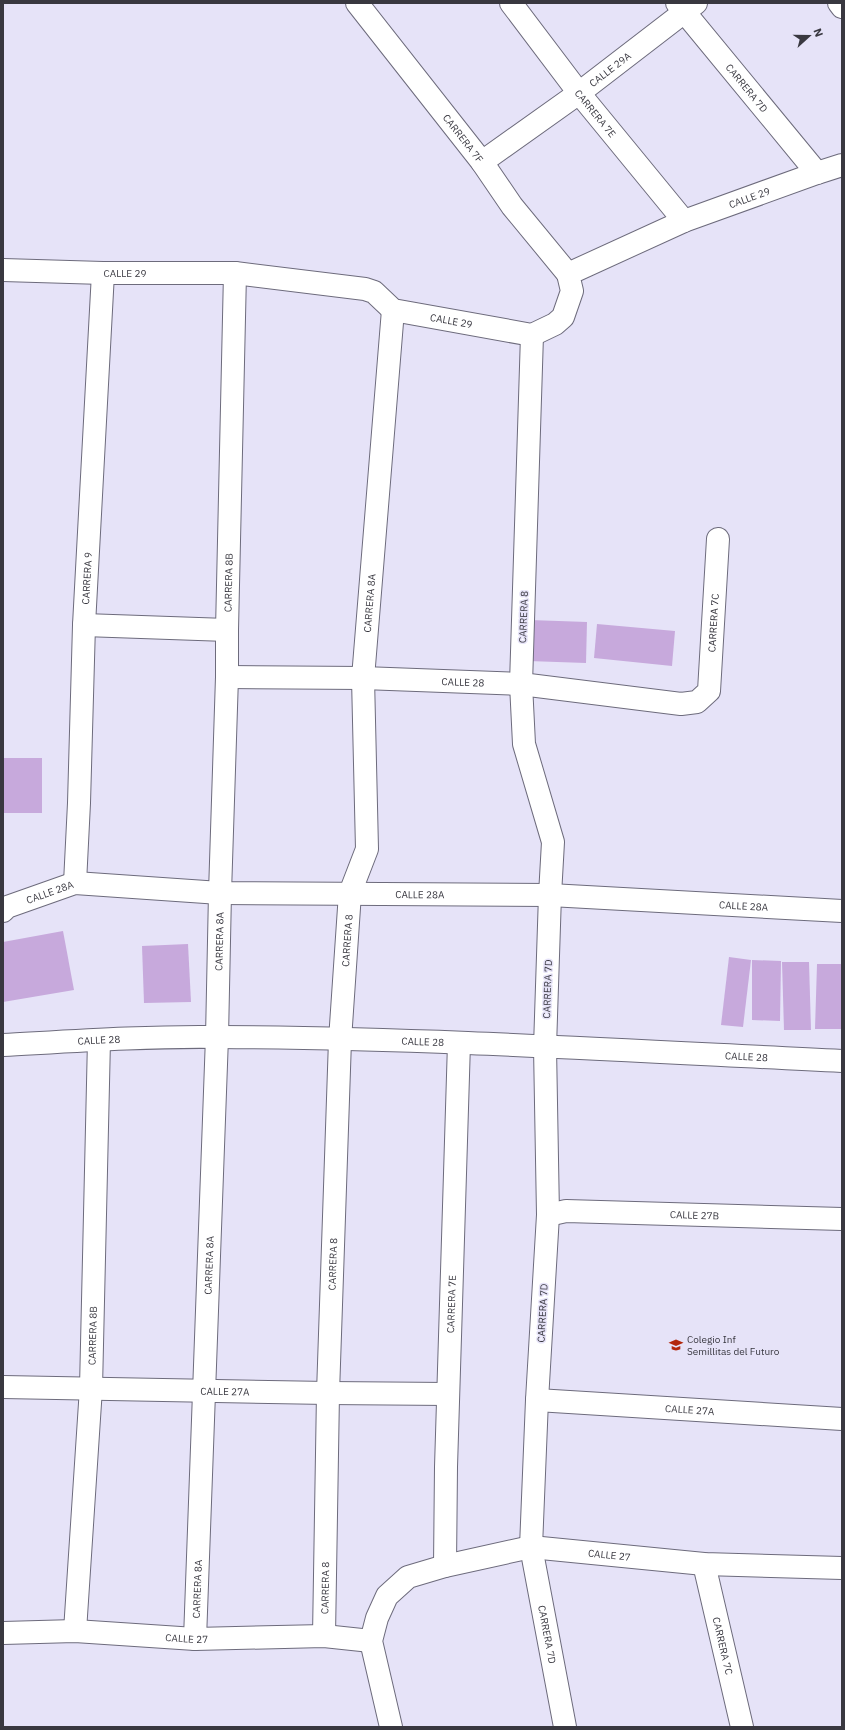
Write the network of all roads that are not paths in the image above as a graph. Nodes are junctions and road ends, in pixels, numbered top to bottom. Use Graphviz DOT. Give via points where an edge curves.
graph roads {
  1 [pos="357,3"];
  2 [pos="511,3"];
  3 [pos="839,3"];
  4 [pos="686,6"];
  5 [pos="842,7"];
  6 [pos="579,94"];
  7 [pos="482,162"];
  8 [pos="842,165"];
  9 [pos="817,172"];
  10 [pos="684,221"];
  11 [pos="3,270"];
  12 [pos="103,273"];
  13 [pos="235,273"];
  14 [pos="568,274"];
  15 [pos="394,310"];
  16 [pos="532,335"];
  17 [pos="718,539"];
  18 [pos="84,625"];
  19 [pos="227,630"];
  20 [pos="228,678"];
  21 [pos="363,678"];
  22 [pos="521,684"];
  23 [pos="697,702"];
  24 [pos="75,883"];
  25 [pos="220,893"];
  26 [pos="350,893"];
  27 [pos="550,895"];
  28 [pos="3,911"];
  29 [pos="842,911"];
  30 [pos="217,1037"];
  31 [pos="99,1040"];
  32 [pos="340,1040"];
  33 [pos="459,1042"];
  34 [pos="3,1045"];
  35 [pos="545,1047"];
  36 [pos="842,1061"];
  37 [pos="548,1215"];
  38 [pos="842,1219"];
  39 [pos="3,1387"];
  40 [pos="91,1388"];
  41 [pos="204,1390"];
  42 [pos="328,1393"];
  43 [pos="448,1394"];
  44 [pos="537,1400"];
  45 [pos="842,1419"];
  46 [pos="531,1547"];
  47 [pos="704,1564"];
  48 [pos="446,1566"];
  49 [pos="842,1568"];
  50 [pos="75,1631"];
  51 [pos="3,1633"];
  52 [pos="324,1636"];
  53 [pos="195,1639"];
  54 [pos="371,1641"];
  55 [pos="390,1727"];
  56 [pos="565,1727"];
  57 [pos="742,1727"];
  1 -- 7 [label="street, CARRERA 7F"];
  2 -- 6 [label="street, CARRERA 7E"];
  3 -- 5 [label="street"];
  4 -- 6 [label="street, CALLE 29A"];
  4 -- 9 [label="street, CARRERA 7D"];
  6 -- 7 [label="street, CALLE 29A"];
  6 -- 10 [label="street, CARRERA 7E"];
  7 -- 14 [label="street, CARRERA 7F" via="512,206"];
  8 -- 9 [label="street, CALLE 29"];
  9 -- 10 [label="street, CALLE 29"];
  10 -- 14 [label="street, CALLE 29"];
  11 -- 12 [label="street, CALLE 29"];
  12 -- 13 [label="street, CALLE 29"];
  12 -- 18 [label="street, CARRERA 9"];
  13 -- 15 [label="street, CALLE 29" via="365,289 374,292"];
  13 -- 19 [label="street, CARRERA 8B"];
  14 -- 16 [label="street" via="572,291 562,318 556,324"];
  15 -- 16 [label="street, CALLE 29"];
  15 -- 21 [label="street, CARRERA 8A"];
  16 -- 22 [label="street, CARRERA 8"];
  17 -- 23 [label="street, CARRERA 7C" via="709,691"];
  18 -- 19 [label="street"];
  18 -- 24 [label="street, CARRERA 9" via="80,803"];
  19 -- 20 [label="street, CARRERA 8B"];
  20 -- 21 [label="street, CALLE 28"];
  20 -- 25 [label="street, CARRERA 8B"];
  21 -- 22 [label="street, CALLE 28"];
  21 -- 26 [label="street, CARRERA 8A" via="367,849"];
  22 -- 23 [label="street, CALLE 28" via="681,704"];
  22 -- 27 [label="street, CARRERA 8" via="524,744 554,842"];
  24 -- 25 [label="street, CALLE 28A"];
  24 -- 28 [label="street, CALLE 28A"];
  25 -- 26 [label="street, CALLE 28A"];
  25 -- 30 [label="street, CARRERA 8A"];
  26 -- 27 [label="street, CALLE 28A"];
  26 -- 32 [label="street, CARRERA 8"];
  27 -- 29 [label="street, CALLE 28A"];
  27 -- 35 [label="street, CARRERA 7D"];
  30 -- 31 [label="street, CALLE 28"];
  30 -- 32 [label="street, CALLE 28"];
  30 -- 41 [label="street, CARRERA 8A"];
  31 -- 34 [label="street, CALLE 28"];
  31 -- 40 [label="street, CARRERA 8B"];
  32 -- 33 [label="street, CALLE 28"];
  32 -- 42 [label="street, CARRERA 8"];
  33 -- 35 [label="street, CALLE 28"];
  33 -- 43 [label="street, CARRERA 7E"];
  35 -- 36 [label="street, CALLE 28"];
  35 -- 37 [label="street, CARRERA 7D"];
  37 -- 38 [label="street, CALLE 27B" via="566,1211"];
  37 -- 44 [label="street, CARRERA 7D"];
  39 -- 40 [label="street, CALLE 27A"];
  40 -- 41 [label="street, CALLE 27A"];
  40 -- 50 [label="street, CARRERA 8B"];
  41 -- 42 [label="street, CALLE 27A"];
  41 -- 53 [label="street, CARRERA 8A"];
  42 -- 43 [label="street, CALLE 27A"];
  42 -- 52 [label="street, CARRERA 8"];
  43 -- 48 [label="street, CARRERA 7E"];
  44 -- 45 [label="street, CALLE 27A"];
  44 -- 46 [label="street, CARRERA 7D"];
  46 -- 47 [label="street, CALLE 27"];
  46 -- 48 [label="street, CALLE 27"];
  46 -- 56 [label="street, CARRERA 7D"];
  47 -- 49 [label="street, CALLE 27"];
  47 -- 57 [label="street, CARRERA 7C"];
  48 -- 54 [label="street, CALLE 27" via="408,1577 387,1596 377,1618"];
  50 -- 51 [label="street, CALLE 27"];
  50 -- 53 [label="street, CALLE 27"];
  52 -- 53 [label="street, CALLE 27"];
  52 -- 54 [label="street, CALLE 27"];
  54 -- 55 [label="street"];
}
